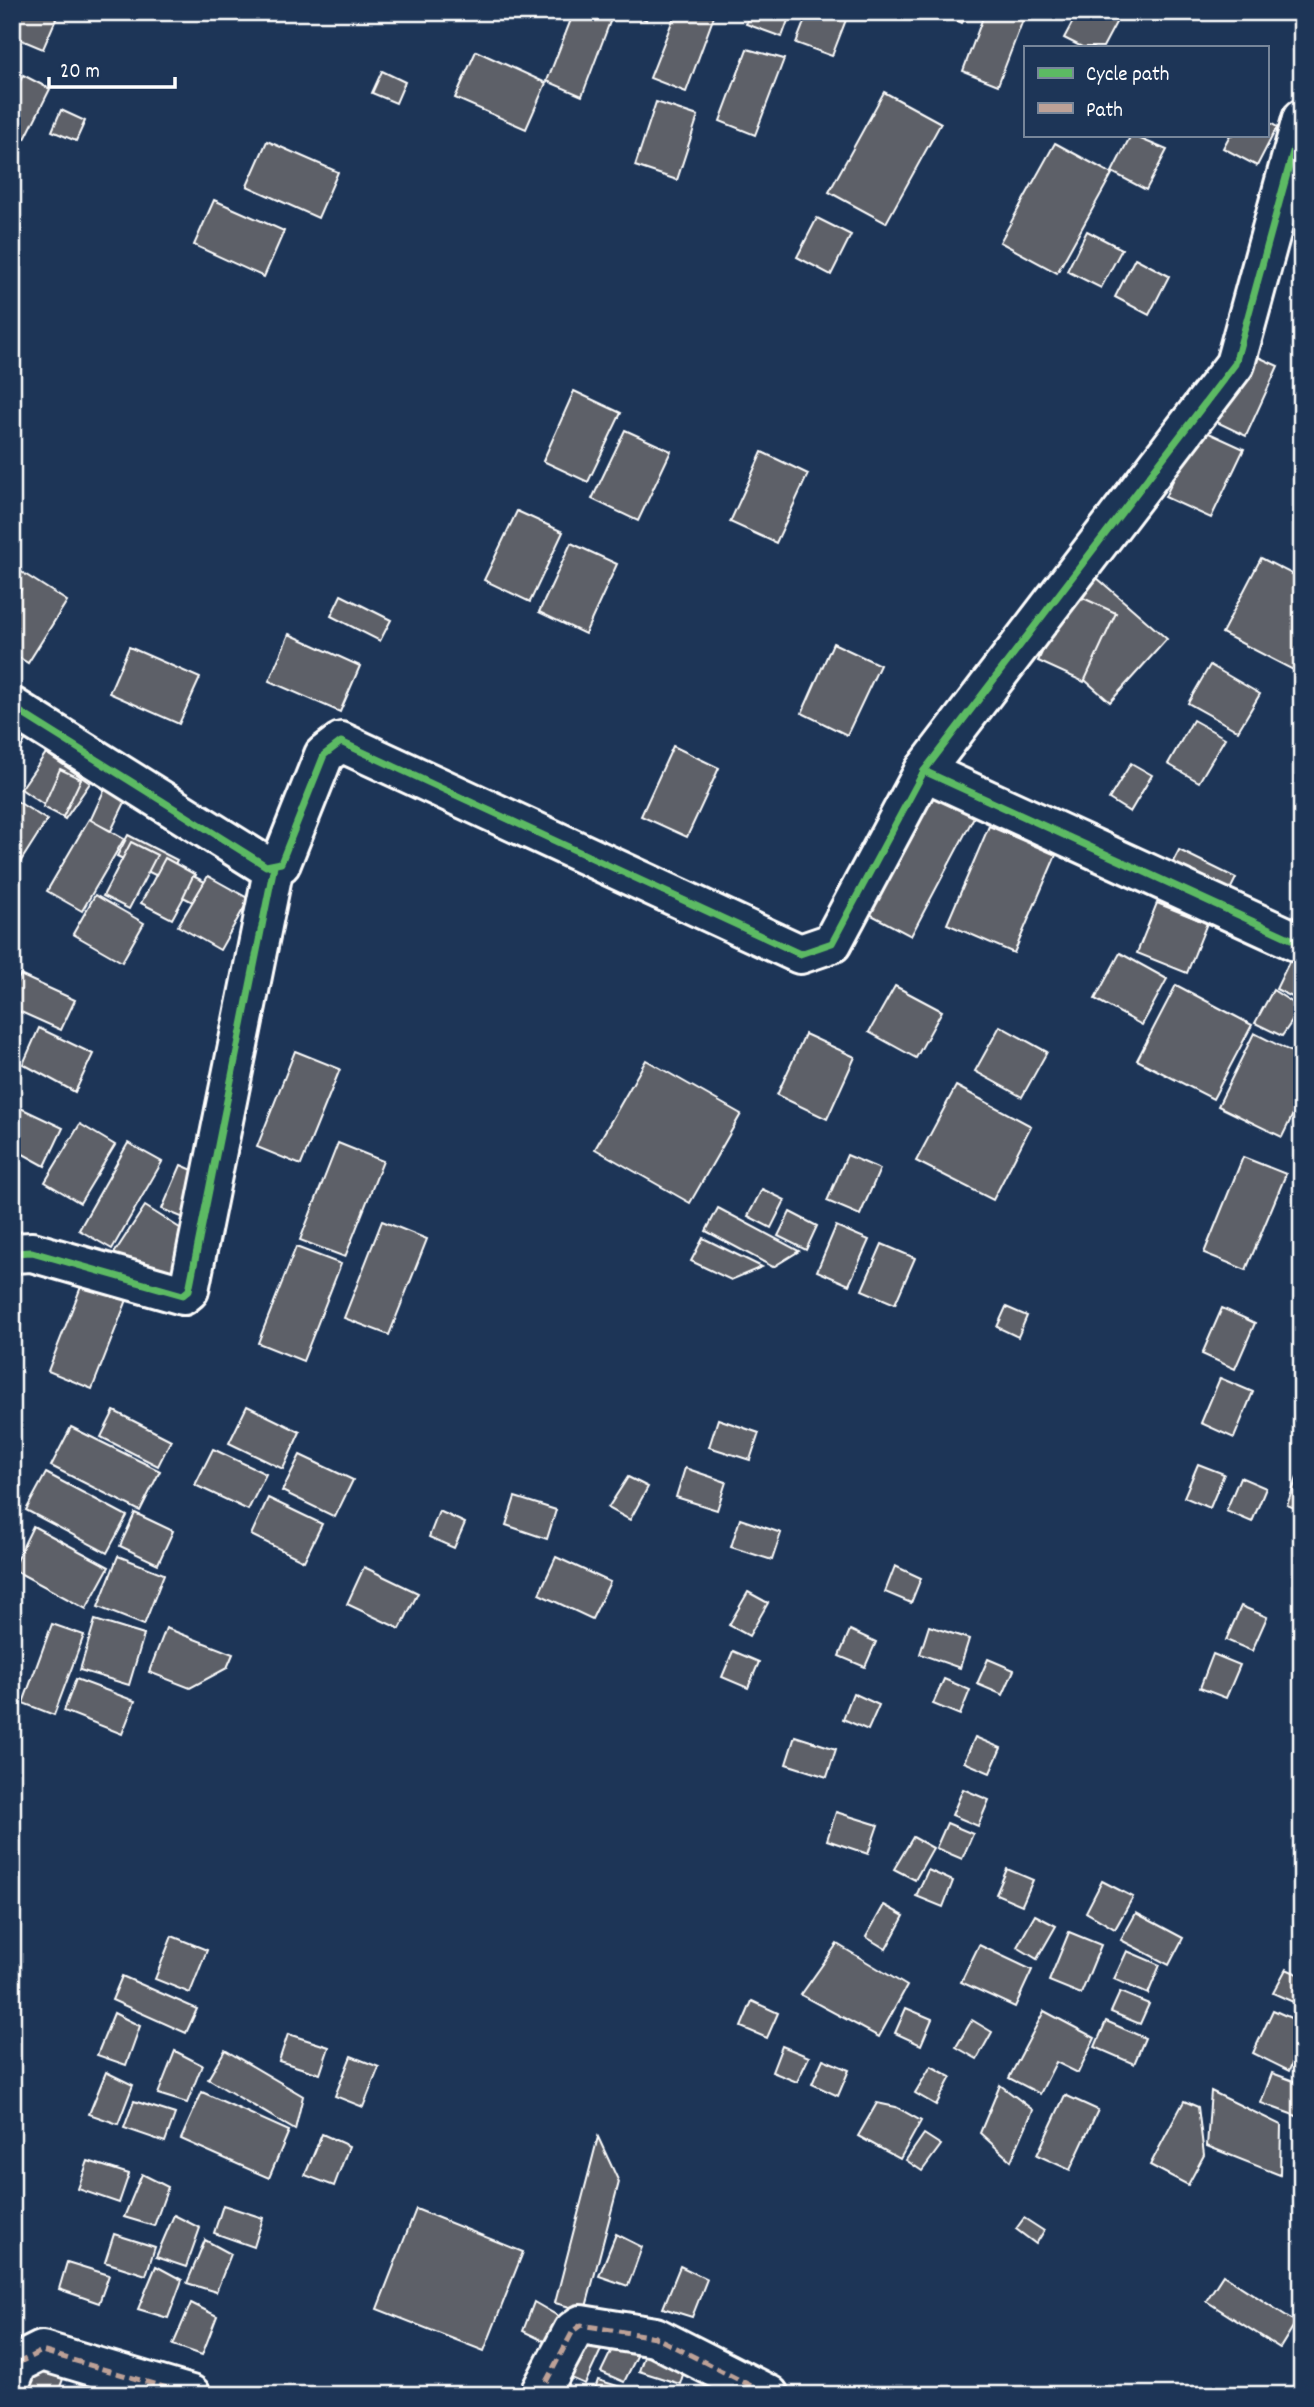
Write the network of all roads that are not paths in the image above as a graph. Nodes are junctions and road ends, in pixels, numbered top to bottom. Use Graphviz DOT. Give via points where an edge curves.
graph roads {
  1 [pos="1302,119"];
  2 [pos="12,707"];
  3 [pos="924,771"];
  4 [pos="274,866"];
  5 [pos="1302,944"];
  6 [pos="12,1253"];
  7 [pos="12,2378"];
  8 [pos="191,2395"];
  9 [pos="539,2395"];
  10 [pos="769,2395"];
  1 -- 3 [label="street" via="1235,364"];
  2 -- 4 [label="street" via="266,866"];
  3 -- 4 [label="street" via="832,943 800,954 341,742 324,755 281,863"];
  3 -- 5 [label="street"];
  4 -- 6 [label="street" via="189,1290 183,1295 32,1252"];
  7 -- 8 [label="street" via="18,2362 42,2351"];
  9 -- 10 [label="street" via="573,2331 581,2325 655,2337"];
}
